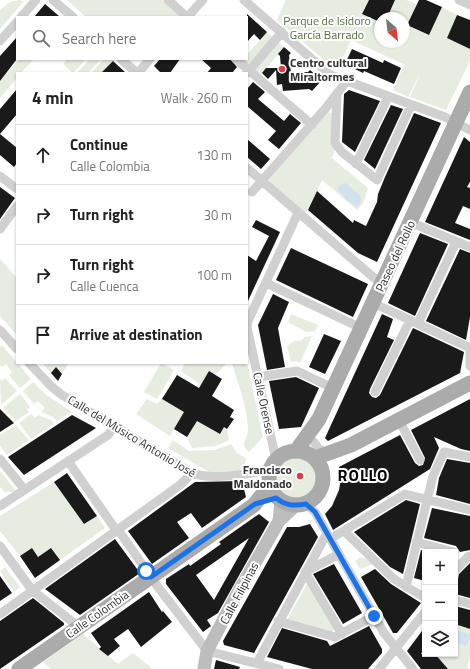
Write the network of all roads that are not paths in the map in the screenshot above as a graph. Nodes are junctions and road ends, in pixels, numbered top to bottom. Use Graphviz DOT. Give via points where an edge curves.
graph roads {
  1 [pos="36,0"];
  2 [pos="53,0"];
  3 [pos="168,0"];
  4 [pos="203,0"];
  5 [pos="244,0"];
  6 [pos="459,0"];
  7 [pos="470,4"];
  8 [pos="189,15"];
  9 [pos="22,16"];
  10 [pos="72,16"];
  11 [pos="16,23"];
  12 [pos="282,32"];
  13 [pos="0,41"];
  14 [pos="122,60"];
  15 [pos="149,60"];
  16 [pos="237,60"];
  17 [pos="137,72"];
  18 [pos="139,72"];
  19 [pos="248,72"];
  20 [pos="342,88"];
  21 [pos="470,92"];
  22 [pos="388,97"];
  23 [pos="411,104"];
  24 [pos="325,109"];
  25 [pos="336,114"];
  26 [pos="456,123"];
  27 [pos="312,125"];
  28 [pos="470,130"];
  29 [pos="356,164"];
  30 [pos="248,169"];
  31 [pos="0,176"];
  32 [pos="262,182"];
  33 [pos="16,188"];
  34 [pos="252,192"];
  35 [pos="16,207"];
  36 [pos="298,213"];
  37 [pos="410,222"];
  38 [pos="0,229"];
  39 [pos="456,242"];
  40 [pos="470,248"];
  41 [pos="266,283"];
  42 [pos="382,283"];
  43 [pos="373,303"];
  44 [pos="248,321"];
  45 [pos="414,322"];
  46 [pos="361,328"];
  47 [pos="0,330"];
  48 [pos="248,332"];
  49 [pos="16,348"];
  50 [pos="470,349"];
  51 [pos="30,364"];
  52 [pos="470,366"];
  53 [pos="258,377"];
  54 [pos="470,384"];
  55 [pos="333,388"];
  56 [pos="375,392"];
  57 [pos="319,419"];
  58 [pos="399,420"];
  59 [pos="115,426"];
  60 [pos="296,451"];
  61 [pos="318,456"];
  62 [pos="470,457"];
  63 [pos="0,458"];
  64 [pos="420,460"];
  65 [pos="68,461"];
  66 [pos="273,464"];
  67 [pos="192,473"];
  68 [pos="24,489"];
  69 [pos="275,495"];
  70 [pos="428,500"];
  71 [pos="301,505"];
  72 [pos="0,506"];
  73 [pos="470,510"];
  74 [pos="279,522"];
  75 [pos="116,530"];
  76 [pos="344,531"];
  77 [pos="329,536"];
  78 [pos="416,542"];
  79 [pos="0,546"];
  80 [pos="443,549"];
  81 [pos="458,553"];
  82 [pos="339,554"];
  83 [pos="470,556"];
  84 [pos="458,567"];
  85 [pos="305,572"];
  86 [pos="151,577"];
  87 [pos="406,587"];
  88 [pos="32,590"];
  89 [pos="422,596"];
  90 [pos="458,601"];
  91 [pos="470,604"];
  92 [pos="0,614"];
  93 [pos="374,616"];
  94 [pos="422,616"];
  95 [pos="278,621"];
  96 [pos="79,627"];
  97 [pos="342,634"];
  98 [pos="395,648"];
  99 [pos="207,651"];
  100 [pos="257,663"];
  101 [pos="201,668"];
  102 [pos="19,669"];
  103 [pos="279,669"];
  104 [pos="379,669"];
  105 [pos="413,669"];
  1 -- 9 [label="street"];
  2 -- 10 [label="street"];
  3 -- 8 [label="street"];
  4 -- 8 [label="street"];
  5 -- 12 [label="street"];
  6 -- 7 [label="street"];
  11 -- 13 [label="street"];
  12 -- 19 [label="street"];
  12 -- 20 [label="street"];
  14 -- 17 [label="street"];
  15 -- 18 [label="street"];
  16 -- 19 [label="street"];
  19 -- 27 [label="street"];
  20 -- 22 [label="street"];
  20 -- 24 [label="street"];
  20 -- 25 [label="street"];
  21 -- 26 [label="main road, Paseo del Rollo"];
  22 -- 23 [label="street"];
  22 -- 29 [label="street"];
  23 -- 26 [label="street"];
  23 -- 29 [label="street" via="377,180"];
  24 -- 25 [label="street"];
  24 -- 27 [label="street"];
  25 -- 29 [label="street" via="335,143"];
  26 -- 28 [label="street"];
  26 -- 37 [label="main road, Paseo del Rollo"];
  27 -- 32 [label="street"];
  30 -- 32 [label="street"];
  31 -- 33 [label="street"];
  32 -- 34 [label="street"];
  32 -- 36 [label="street"];
  35 -- 38 [label="street"];
  36 -- 41 [label="street, Calle Orense"];
  36 -- 42 [label="street"];
  37 -- 39 [label="street"];
  37 -- 42 [label="main road, Paseo del Rollo"];
  39 -- 40 [label="street"];
  39 -- 45 [label="street"];
  41 -- 44 [label="street, Calle Orense"];
  41 -- 46 [label="street"];
  42 -- 43 [label="main road, Paseo del Rollo"];
  43 -- 45 [label="street"];
  43 -- 46 [label="main road, Paseo del Rollo"];
  45 -- 50 [label="street"];
  45 -- 56 [label="street"];
  46 -- 55 [label="main road, Paseo del Rollo"];
  47 -- 49 [label="street"];
  48 -- 53 [label="street, Calle Orense"];
  50 -- 52 [label="street"];
  51 -- 59 [label="street, Calle del Músico Antonio José" via="52,388"];
  53 -- 55 [label="street" via="297,371"];
  53 -- 66 [label="street, Calle Orense"];
  54 -- 58 [label="main road"];
  55 -- 57 [label="main road, Paseo del Rollo"];
  57 -- 60 [label="main road, Paseo del Rollo"];
  57 -- 61 [label="main road, Paseo del Rollo"];
  58 -- 61 [label="main road" via="351,445 328,463"];
  58 -- 64 [label="street"];
  59 -- 65 [label="street" via="108,435"];
  59 -- 67 [label="street, Calle del Músico Antonio José"];
  60 -- 61 [label="main road"];
  60 -- 66 [label="main road" via="281,455"];
  61 -- 71 [label="main road" via="324,479 319,494"];
  62 -- 70 [label="street" via="444,452"];
  63 -- 68 [label="street"];
  65 -- 68 [label="street"];
  65 -- 75 [label="street"];
  66 -- 67 [label="street, Calle del Músico Antonio José" via="259,472 200,476"];
  66 -- 69 [label="main road" via="268,477"];
  67 -- 75 [label="street" via="180,485"];
  68 -- 72 [label="street"];
  69 -- 71 [label="main road"];
  69 -- 74 [label="main road, Calle Filipinas"];
  69 -- 86 [label="main road, Calle Colombia" via="255,504"];
  70 -- 73 [label="street"];
  70 -- 76 [label="street" via="413,495 401,495"];
  70 -- 78 [label="street"];
  71 -- 74 [label="main road, Calle Filipinas"];
  71 -- 77 [label="street" via="315,512"];
  74 -- 99 [label="main road, Calle Filipinas"];
  75 -- 86 [label="street"];
  75 -- 88 [label="street"];
  76 -- 77 [label="street"];
  76 -- 87 [label="street" via="384,570"];
  77 -- 82 [label="street"];
  77 -- 85 [label="street"];
  78 -- 80 [label="street"];
  78 -- 87 [label="street"];
  79 -- 88 [label="street"];
  81 -- 83 [label="street"];
  82 -- 85 [label="street"];
  82 -- 93 [label="street"];
  83 -- 84 [label="street"];
  85 -- 95 [label="street"];
  85 -- 97 [label="street"];
  86 -- 96 [label="main road, Calle Colombia"];
  86 -- 99 [label="street"];
  87 -- 89 [label="street"];
  88 -- 92 [label="street"];
  88 -- 96 [label="street"];
  90 -- 91 [label="street"];
  93 -- 97 [label="street"];
  93 -- 98 [label="street"];
  94 -- 98 [label="street"];
  95 -- 97 [label="street" via="335,637"];
  95 -- 100 [label="street"];
  96 -- 102 [label="main road, Calle Colombia"];
  98 -- 104 [label="street"];
  98 -- 105 [label="street"];
  99 -- 100 [label="street"];
  99 -- 101 [label="main road, Calle Filipinas"];
  100 -- 103 [label="street"];
}
